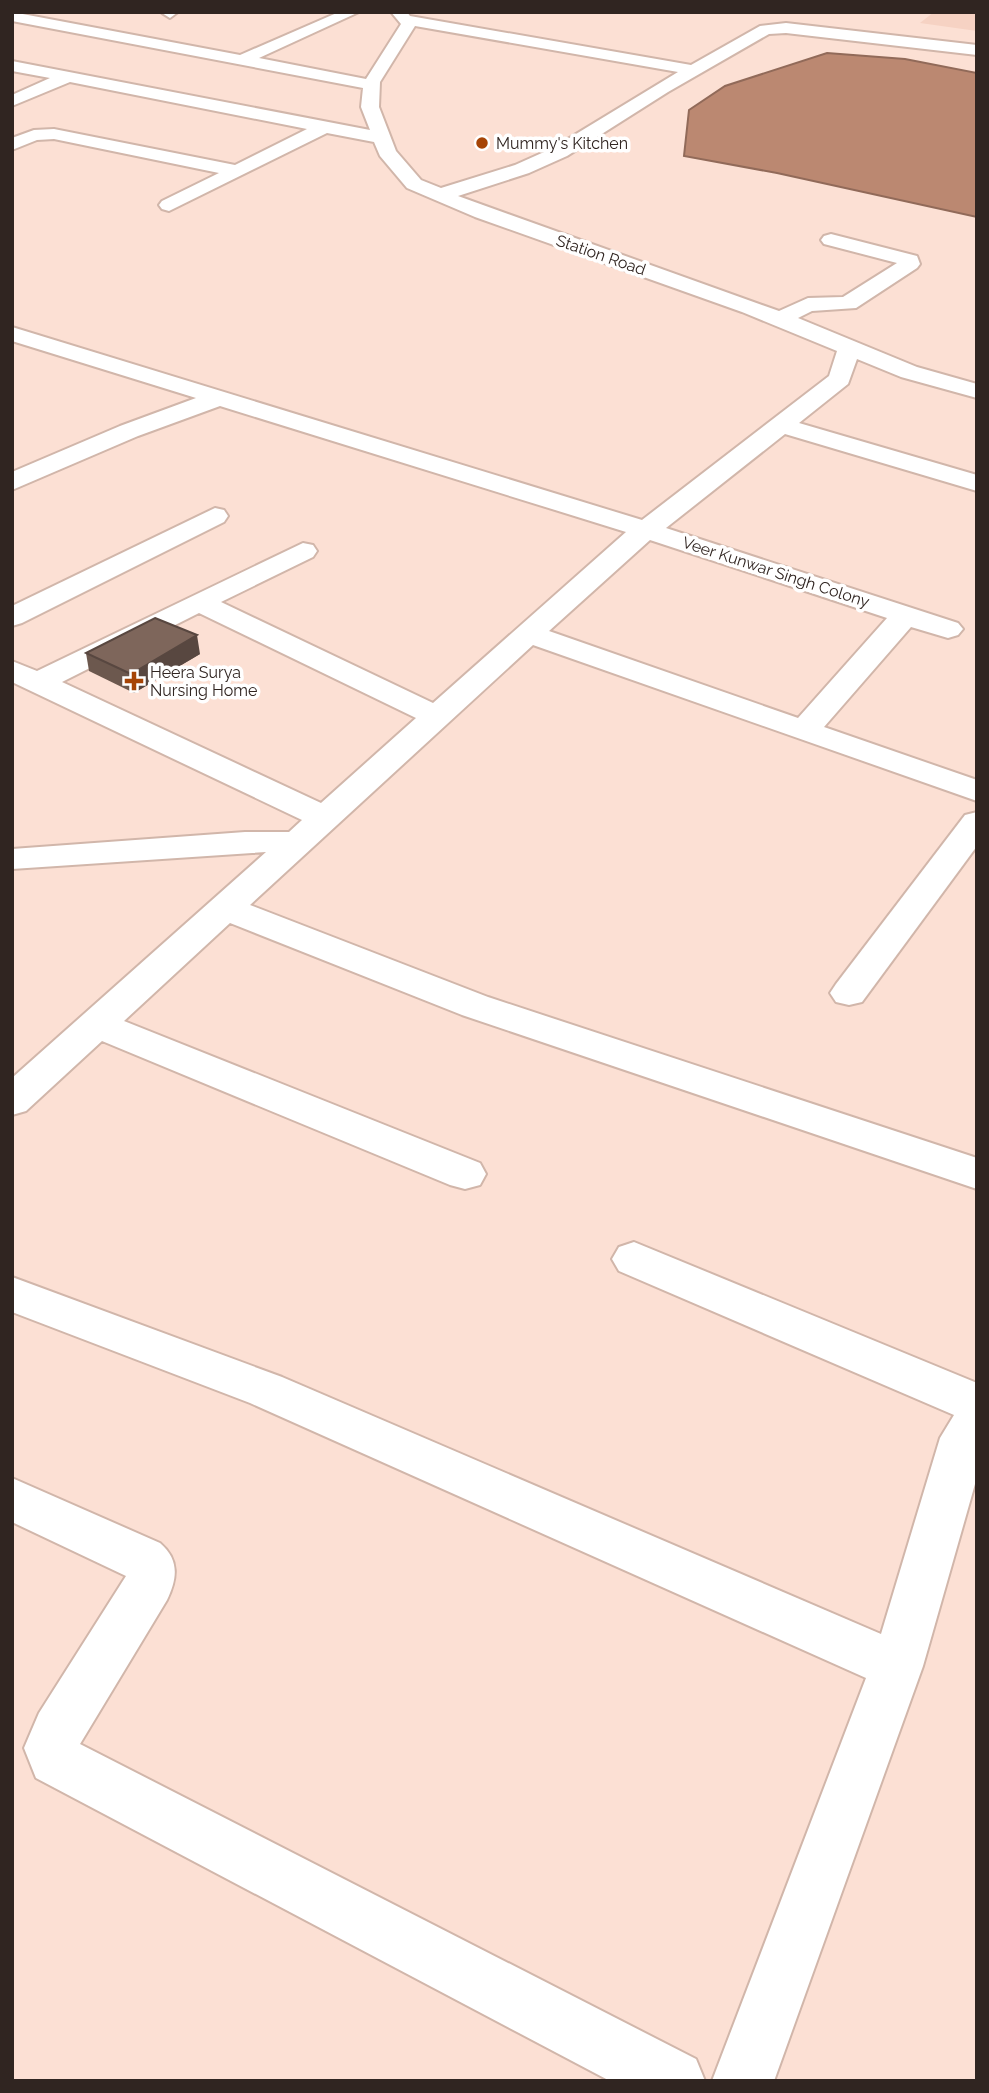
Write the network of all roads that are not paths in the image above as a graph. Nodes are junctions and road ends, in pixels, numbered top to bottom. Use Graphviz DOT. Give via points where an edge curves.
graph roads {
  1 [pos="352,12"];
  2 [pos="303,13"];
  3 [pos="12,16"];
  4 [pos="401,16"];
  5 [pos="335,20"];
  6 [pos="274,29"];
  7 [pos="300,35"];
  8 [pos="977,50"];
  9 [pos="242,60"];
  10 [pos="12,66"];
  11 [pos="694,70"];
  12 [pos="68,77"];
  13 [pos="372,85"];
  14 [pos="12,101"];
  15 [pos="324,127"];
  16 [pos="382,138"];
  17 [pos="15,142"];
  18 [pos="240,171"];
  19 [pos="439,195"];
  20 [pos="169,205"];
  21 [pos="831,240"];
  22 [pos="779,319"];
  23 [pos="12,334"];
  24 [pos="849,347"];
  25 [pos="930,378"];
  26 [pos="840,379"];
  27 [pos="977,391"];
  28 [pos="217,399"];
  29 [pos="780,425"];
  30 [pos="12,482"];
  31 [pos="977,483"];
  32 [pos="215,516"];
  33 [pos="646,530"];
  34 [pos="303,551"];
  35 [pos="198,602"];
  36 [pos="906,615"];
  37 [pos="12,617"];
  38 [pos="948,629"];
  39 [pos="528,633"];
  40 [pos="25,676"];
  41 [pos="436,716"];
  42 [pos="804,730"];
  43 [pos="977,791"];
  44 [pos="323,817"];
  45 [pos="977,822"];
  46 [pos="296,842"];
  47 [pos="12,859"];
  48 [pos="224,908"];
  49 [pos="849,993"];
  50 [pos="96,1024"];
  51 [pos="12,1101"];
  52 [pos="465,1174"];
  53 [pos="977,1174"];
  54 [pos="634,1259"];
  55 [pos="12,1294"];
  56 [pos="977,1404"];
  57 [pos="977,1418"];
  58 [pos="12,1499"];
  59 [pos="897,1666"];
  60 [pos="674,2081"];
  61 [pos="743,2081"];
  1 -- 5 [label="street"];
  2 -- 5 [label="street"];
  3 -- 9 [label="street"];
  4 -- 11 [label="street"];
  4 -- 13 [label="street" via="409,24"];
  5 -- 7 [label="street"];
  6 -- 7 [label="street"];
  7 -- 9 [label="street"];
  8 -- 11 [label="street" via="772,28"];
  9 -- 13 [label="street"];
  10 -- 12 [label="street"];
  11 -- 19 [label="street" via="560,152"];
  12 -- 14 [label="street"];
  12 -- 15 [label="street"];
  13 -- 16 [label="street, Station Road" via="370,107"];
  15 -- 16 [label="street"];
  15 -- 18 [label="street"];
  16 -- 19 [label="street, Station Road" via="387,152 414,184"];
  17 -- 18 [label="street" via="54,134"];
  18 -- 20 [label="street"];
  19 -- 22 [label="street, Station Road"];
  21 -- 22 [label="street" via="898,256 910,264 848,303 808,304"];
  22 -- 24 [label="street, Station Road"];
  23 -- 28 [label="street, Veer Kunwar Singh Colony"];
  24 -- 25 [label="street, Station Road"];
  24 -- 26 [label="street"];
  25 -- 26 [label="street"];
  25 -- 27 [label="street, Station Road"];
  26 -- 29 [label="street"];
  28 -- 30 [label="street"];
  28 -- 33 [label="street, Veer Kunwar Singh Colony"];
  29 -- 31 [label="street"];
  29 -- 33 [label="street"];
  32 -- 37 [label="street"];
  33 -- 36 [label="street, Veer Kunwar Singh Colony"];
  33 -- 39 [label="street"];
  34 -- 35 [label="street"];
  35 -- 40 [label="street"];
  35 -- 41 [label="street"];
  36 -- 38 [label="street, Veer Kunwar Singh Colony"];
  36 -- 42 [label="street"];
  39 -- 41 [label="street"];
  39 -- 42 [label="street"];
  40 -- 44 [label="street"];
  41 -- 44 [label="street"];
  42 -- 43 [label="street"];
  44 -- 46 [label="street"];
  45 -- 49 [label="street"];
  46 -- 47 [label="street"];
  46 -- 48 [label="street"];
  48 -- 50 [label="street"];
  48 -- 53 [label="street" via="475,1006"];
  50 -- 51 [label="street"];
  50 -- 52 [label="street"];
  54 -- 56 [label="street"];
  55 -- 59 [label="street" via="266,1390"];
  57 -- 59 [label="street" via="964,1438"];
  58 -- 60 [label="street" via="142,1559 153,1573 58,1731 51,1748 55,1759"];
  59 -- 61 [label="street"];
}
